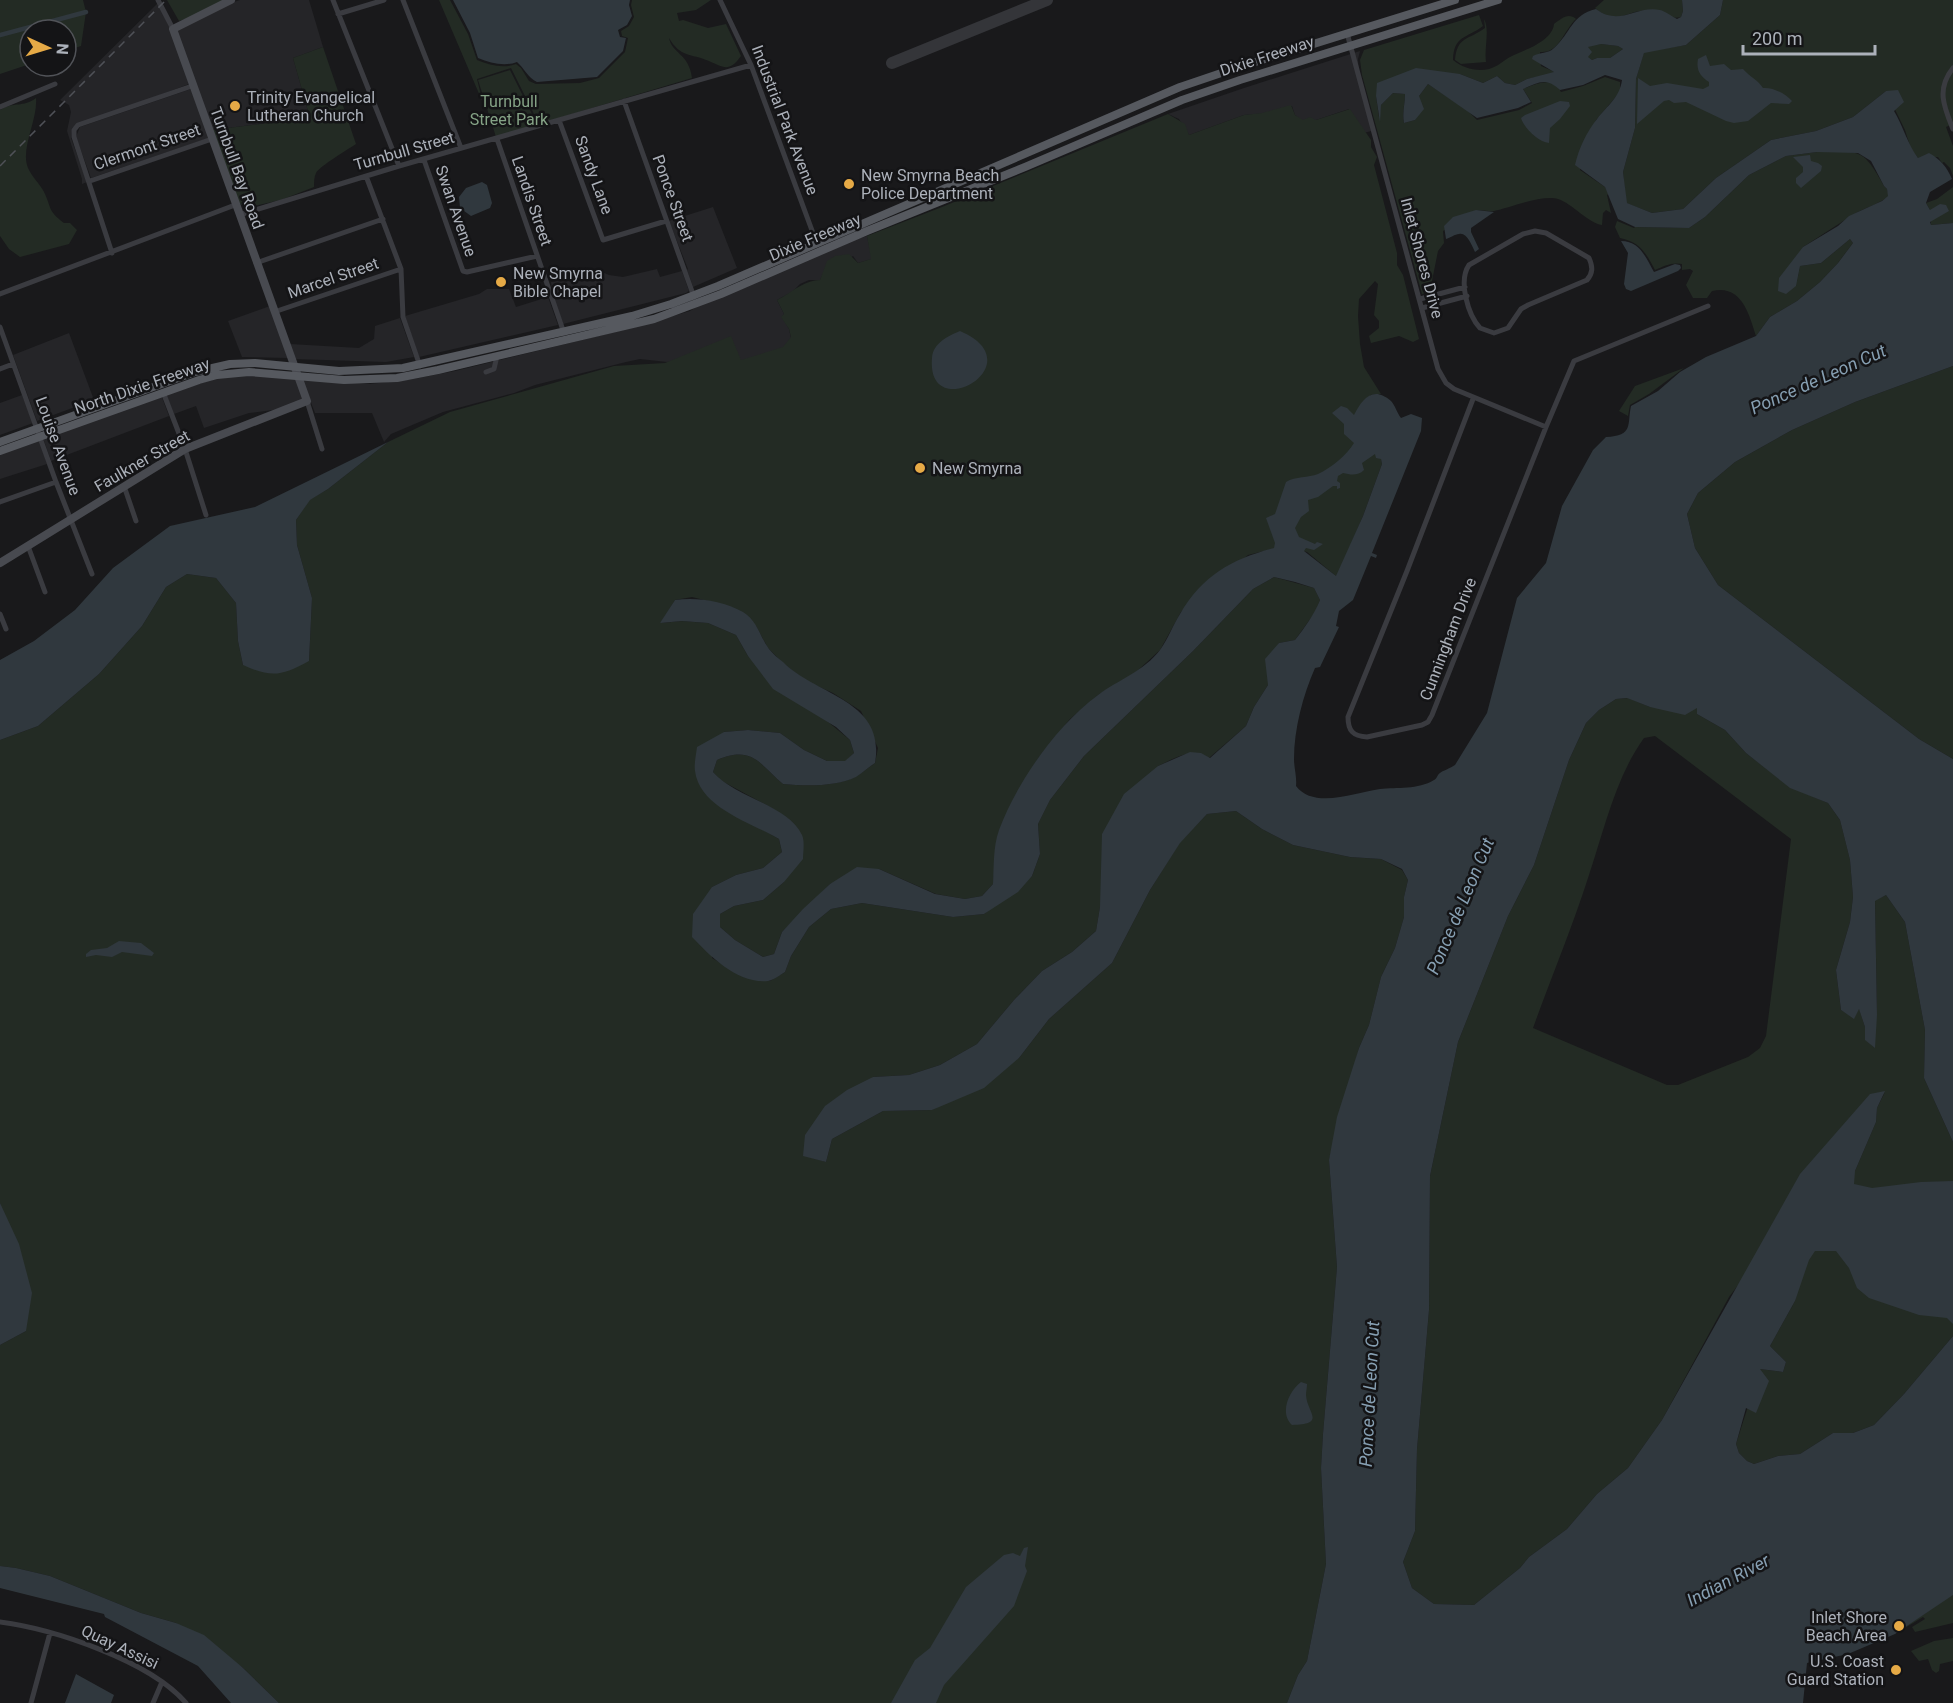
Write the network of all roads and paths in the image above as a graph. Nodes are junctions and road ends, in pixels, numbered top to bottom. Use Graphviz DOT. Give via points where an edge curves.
graph roads {
  1 [pos="158,0"];
  2 [pos="231,0"];
  3 [pos="333,0"];
  4 [pos="384,0"];
  5 [pos="403,0"];
  6 [pos="720,0"];
  7 [pos="1455,0"];
  8 [pos="1498,0"];
  9 [pos="338,14"];
  10 [pos="173,29"];
  11 [pos="1347,33"];
  12 [pos="1350,46"];
  13 [pos="751,65"];
  14 [pos="1953,68"];
  15 [pos="55,84"];
  16 [pos="192,86"];
  17 [pos="624,101"];
  18 [pos="0,107"];
  19 [pos="1125,110"];
  20 [pos="559,120"];
  21 [pos="1129,122"];
  22 [pos="1953,129"];
  23 [pos="212,139"];
  24 [pos="497,139"];
  25 [pos="461,148"];
  26 [pos="424,160"];
  27 [pos="399,166"];
  28 [pos="366,176"];
  29 [pos="90,181"];
  30 [pos="235,206"];
  31 [pos="239,215"];
  32 [pos="383,219"];
  33 [pos="666,220"];
  34 [pos="818,247"];
  35 [pos="112,253"];
  36 [pos="537,256"];
  37 [pos="256,263"];
  38 [pos="401,269"];
  39 [pos="1465,287"];
  40 [pos="0,294"];
  41 [pos="1467,296"];
  42 [pos="695,300"];
  43 [pos="1420,300"];
  44 [pos="1708,306"];
  45 [pos="1422,308"];
  46 [pos="274,312"];
  47 [pos="0,327"];
  48 [pos="565,336"];
  49 [pos="497,356"];
  50 [pos="13,364"];
  51 [pos="295,367"];
  52 [pos="0,369"];
  53 [pos="421,369"];
  54 [pos="486,372"];
  55 [pos="298,377"];
  56 [pos="162,388"];
  57 [pos="1473,399"];
  58 [pos="307,401"];
  59 [pos="1546,427"];
  60 [pos="39,432"];
  61 [pos="0,442"];
  62 [pos="185,449"];
  63 [pos="322,449"];
  64 [pos="0,451"];
  65 [pos="56,482"];
  66 [pos="124,486"];
  67 [pos="0,502"];
  68 [pos="206,515"];
  69 [pos="70,519"];
  70 [pos="136,521"];
  71 [pos="28,546"];
  72 [pos="0,563"];
  73 [pos="92,574"];
  74 [pos="45,592"];
  75 [pos="0,614"];
  76 [pos="6,629"];
  77 [pos="0,1622"];
  78 [pos="50,1633"];
  79 [pos="162,1682"];
  80 [pos="31,1703"];
  81 [pos="153,1703"];
  82 [pos="186,1703"];
  1 -- 10 [label="street"];
  2 -- 10 [label="street"];
  3 -- 9 [label="street"];
  4 -- 9 [label="street"];
  5 -- 25 [label="street"];
  6 -- 13 [label="street, Industrial Park Avenue"];
  7 -- 11 [label="main road, Dixie Freeway"];
  8 -- 12 [label="main road, Dixie Freeway"];
  9 -- 27 [label="street"];
  10 -- 16 [label="street, Turnbull Bay Road"];
  11 -- 12 [label="street, Inlet Shores Drive"];
  11 -- 19 [label="main road, Dixie Freeway" via="1207,77"];
  12 -- 21 [label="main road, Dixie Freeway" via="1220,87"];
  12 -- 43 [label="street, Inlet Shores Drive"];
  13 -- 17 [label="street, Turnbull Street"];
  13 -- 34 [label="street, Industrial Park Avenue"];
  14 -- 22 [label="street" via="1944,81 1942,94"];
  15 -- 18 [label="street"];
  16 -- 23 [label="street, Turnbull Bay Road"];
  16 -- 29 [label="street" via="78,125 74,137"];
  17 -- 20 [label="street, Turnbull Street"];
  17 -- 33 [label="street, Ponce Street"];
  19 -- 21 [label="street"];
  19 -- 34 [label="main road, Dixie Freeway"];
  20 -- 24 [label="street, Turnbull Street"];
  20 -- 33 [label="street, Sandy Lane" via="603,240"];
  21 -- 34 [label="main road, Dixie Freeway"];
  23 -- 29 [label="street, Clermont Street"];
  23 -- 30 [label="street, Turnbull Bay Road"];
  24 -- 25 [label="street, Turnbull Street"];
  24 -- 36 [label="street, Landis Street"];
  25 -- 26 [label="street, Turnbull Street"];
  26 -- 27 [label="street, Turnbull Street"];
  26 -- 36 [label="street, Swan Avenue" via="462,271"];
  27 -- 28 [label="street, Turnbull Street"];
  28 -- 31 [label="street, Turnbull Street"];
  28 -- 32 [label="street"];
  29 -- 35 [label="street"];
  30 -- 31 [label="street, Turnbull Bay Road"];
  30 -- 35 [label="street"];
  31 -- 37 [label="street, Turnbull Bay Road"];
  32 -- 37 [label="street"];
  32 -- 38 [label="street"];
  33 -- 42 [label="street, Ponce Street"];
  34 -- 42 [label="main road, Dixie Freeway"];
  35 -- 40 [label="street"];
  36 -- 48 [label="street, Landis Street"];
  37 -- 46 [label="street, Turnbull Bay Road"];
  38 -- 46 [label="street, Marcel Street"];
  38 -- 53 [label="street" via="403,317"];
  39 -- 41 [label="street"];
  39 -- 41 [label="street" via="1469,265 1528,232 1546,233 1585,255 1592,264 1587,280 1521,309 1508,328 1501,331 1486,332 1480,328"];
  39 -- 43 [label="street"];
  41 -- 45 [label="street"];
  42 -- 48 [label="main road, Dixie Freeway"];
  43 -- 45 [label="street, Inlet Shores Drive"];
  44 -- 59 [label="street, Cunningham Drive" via="1574,361"];
  45 -- 57 [label="street, Inlet Shores Drive" via="1438,369 1446,383"];
  46 -- 51 [label="street, Turnbull Bay Road"];
  47 -- 50 [label="street, Louise Avenue"];
  48 -- 49 [label="main road, Dixie Freeway"];
  48 -- 53 [label="main road, Dixie Freeway"];
  49 -- 53 [label="main road, Dixie Freeway"];
  49 -- 54 [label="street" via="494,369"];
  50 -- 52 [label="street"];
  50 -- 60 [label="street, Louise Avenue"];
  51 -- 53 [label="main road, Dixie Freeway" via="354,372"];
  51 -- 55 [label="street, Turnbull Bay Road"];
  51 -- 56 [label="main road, North Dixie Freeway" via="230,364 195,372"];
  53 -- 55 [label="main road, Dixie Freeway" via="358,380"];
  55 -- 56 [label="main road, North Dixie Freeway" via="267,372 232,373"];
  55 -- 58 [label="street, Turnbull Bay Road"];
  56 -- 60 [label="main road, North Dixie Freeway"];
  56 -- 62 [label="street"];
  57 -- 59 [label="street, Inlet Shores Drive"];
  57 -- 59 [label="street, Cunningham Drive" via="1348,717 1352,734 1367,736 1428,722"];
  58 -- 62 [label="street, Faulkner Street"];
  58 -- 63 [label="street"];
  60 -- 61 [label="main road, North Dixie Freeway"];
  60 -- 64 [label="main road, North Dixie Freeway"];
  60 -- 65 [label="street, Louise Avenue"];
  62 -- 66 [label="street, Faulkner Street"];
  62 -- 68 [label="street"];
  65 -- 67 [label="street"];
  65 -- 69 [label="street, Louise Avenue"];
  66 -- 69 [label="street, Faulkner Street"];
  66 -- 70 [label="street"];
  69 -- 71 [label="street, Faulkner Street"];
  69 -- 73 [label="street, Louise Avenue"];
  71 -- 72 [label="street, Faulkner Street"];
  71 -- 74 [label="street"];
  75 -- 76 [label="street"];
  77 -- 78 [label="street, Quay Assisi"];
  78 -- 79 [label="street, Quay Assisi" via="95,1647"];
  78 -- 80 [label="street"];
  79 -- 81 [label="street"];
  79 -- 82 [label="street, Quay Assisi"];
}
